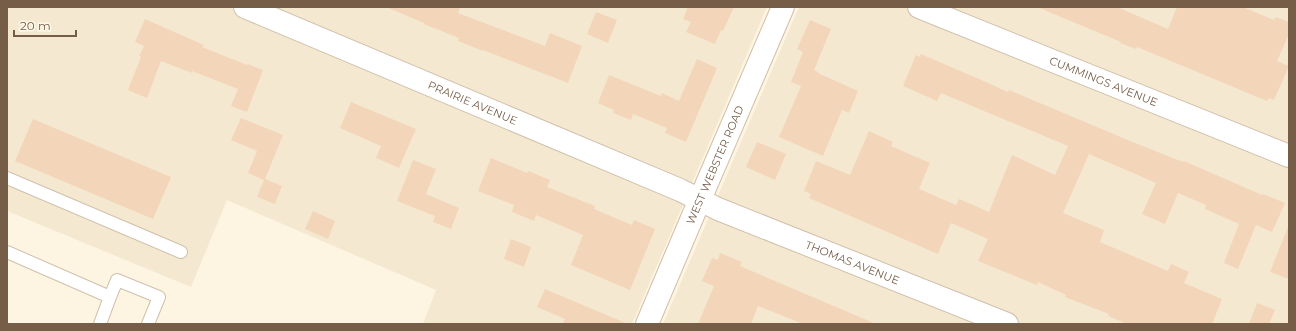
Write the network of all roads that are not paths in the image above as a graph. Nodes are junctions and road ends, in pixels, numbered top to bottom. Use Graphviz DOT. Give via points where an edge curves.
graph roads {
  1 [pos="245,7"];
  2 [pos="783,7"];
  3 [pos="919,7"];
  4 [pos="1289,156"];
  5 [pos="7,178"];
  6 [pos="700,200"];
  7 [pos="7,252"];
  8 [pos="181,252"];
  9 [pos="110,297"];
  10 [pos="100,324"];
  11 [pos="148,324"];
  12 [pos="647,324"];
  13 [pos="1007,324"];
  1 -- 6 [label="street, PRAIRIE AVENUE"];
  2 -- 6 [label="street, WEST WEBSTER ROAD"];
  3 -- 4 [label="street, CUMMINGS AVENUE"];
  5 -- 8 [label="lane"];
  6 -- 12 [label="street, WEST WEBSTER ROAD"];
  6 -- 13 [label="street, THOMAS AVENUE"];
  7 -- 9 [label="lane"];
  9 -- 10 [label="lane"];
  9 -- 11 [label="lane" via="117,280 159,297"];
}
